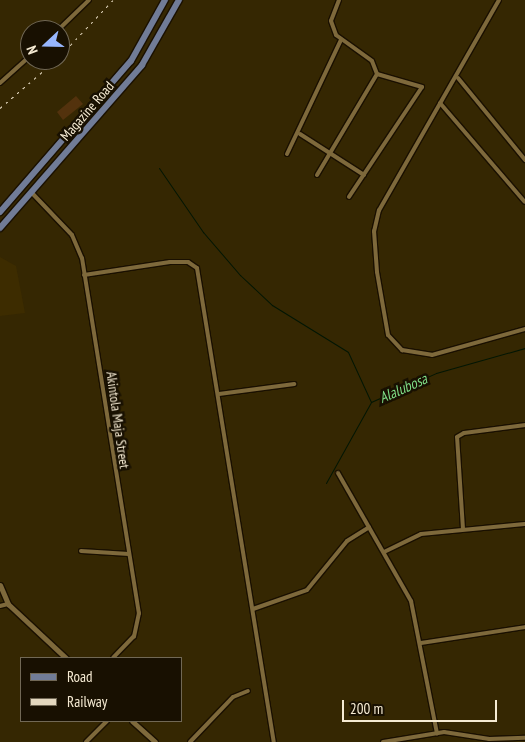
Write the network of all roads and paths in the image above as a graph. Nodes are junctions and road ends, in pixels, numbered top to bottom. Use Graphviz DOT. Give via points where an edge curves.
graph roads {
  1 [pos="89,0"];
  2 [pos="166,0"];
  3 [pos="179,0"];
  4 [pos="339,0"];
  5 [pos="499,0"];
  6 [pos="68,20"];
  7 [pos="342,40"];
  8 [pos="20,65"];
  9 [pos="377,74"];
  10 [pos="458,78"];
  11 [pos="0,82"];
  12 [pos="440,103"];
  13 [pos="80,121"];
  14 [pos="88,129"];
  15 [pos="300,134"];
  16 [pos="331,152"];
  17 [pos="287,154"];
  18 [pos="525,160"];
  19 [pos="317,175"];
  20 [pos="364,175"];
  21 [pos="32,193"];
  22 [pos="349,197"];
  23 [pos="525,202"];
  24 [pos="0,212"];
  25 [pos="0,228"];
  26 [pos="84,275"];
  27 [pos="525,329"];
  28 [pos="294,384"];
  29 [pos="219,394"];
  30 [pos="525,425"];
  31 [pos="338,473"];
  32 [pos="525,524"];
  33 [pos="369,527"];
  34 [pos="463,529"];
  35 [pos="81,551"];
  36 [pos="384,552"];
  37 [pos="130,554"];
  38 [pos="0,585"];
  39 [pos="8,604"];
  40 [pos="0,606"];
  41 [pos="254,609"];
  42 [pos="525,627"];
  43 [pos="421,643"];
  44 [pos="65,657"];
  45 [pos="114,657"];
  46 [pos="248,692"];
  47 [pos="106,722"];
  48 [pos="133,722"];
  49 [pos="436,733"];
  50 [pos="525,738"];
  51 [pos="86,742"];
  52 [pos="155,742"];
  53 [pos="190,742"];
  54 [pos="274,742"];
  55 [pos="383,742"];
  1 -- 6 [label="street"];
  2 -- 13 [label="main road, Magazine Road" via="137,54"];
  3 -- 14 [label="main road, Magazine Road" via="148,58"];
  4 -- 7 [label="street" via="331,21"];
  5 -- 10 [label="street"];
  7 -- 9 [label="street" via="372,61"];
  7 -- 15 [label="street"];
  8 -- 11 [label="street"];
  9 -- 16 [label="street"];
  9 -- 20 [label="street" via="422,87"];
  10 -- 12 [label="street"];
  10 -- 18 [label="street"];
  12 -- 23 [label="street"];
  12 -- 27 [label="street" via="403,164 376,220 377,272 388,335 402,350 432,355"];
  13 -- 14 [label="main road"];
  13 -- 24 [label="main road, Magazine Road"];
  14 -- 21 [label="main road, Magazine Road"];
  15 -- 16 [label="street"];
  15 -- 17 [label="street"];
  16 -- 19 [label="street"];
  16 -- 20 [label="street"];
  20 -- 22 [label="street"];
  21 -- 25 [label="main road, Magazine Road"];
  21 -- 26 [label="street, Akintola Maja Street" via="76,242"];
  26 -- 29 [label="street" via="170,262 194,265 202,284"];
  26 -- 37 [label="street, Akintola Maja Street"];
  28 -- 29 [label="street"];
  29 -- 41 [label="street"];
  30 -- 34 [label="street" via="464,433 457,437"];
  31 -- 33 [label="street"];
  32 -- 34 [label="street"];
  33 -- 36 [label="street"];
  33 -- 41 [label="street" via="347,541 307,590"];
  34 -- 36 [label="street" via="413,536"];
  35 -- 37 [label="street"];
  36 -- 43 [label="street" via="408,594"];
  37 -- 45 [label="street, Akintola Maja Street" via="138,623 130,643"];
  38 -- 39 [label="street"];
  39 -- 40 [label="street"];
  39 -- 44 [label="street"];
  41 -- 54 [label="street"];
  42 -- 43 [label="street"];
  43 -- 49 [label="street"];
  46 -- 53 [label="street" via="233,697"];
  47 -- 51 [label="street"];
  48 -- 52 [label="street"];
  49 -- 50 [label="street" via="496,740"];
  49 -- 55 [label="street"];
}
